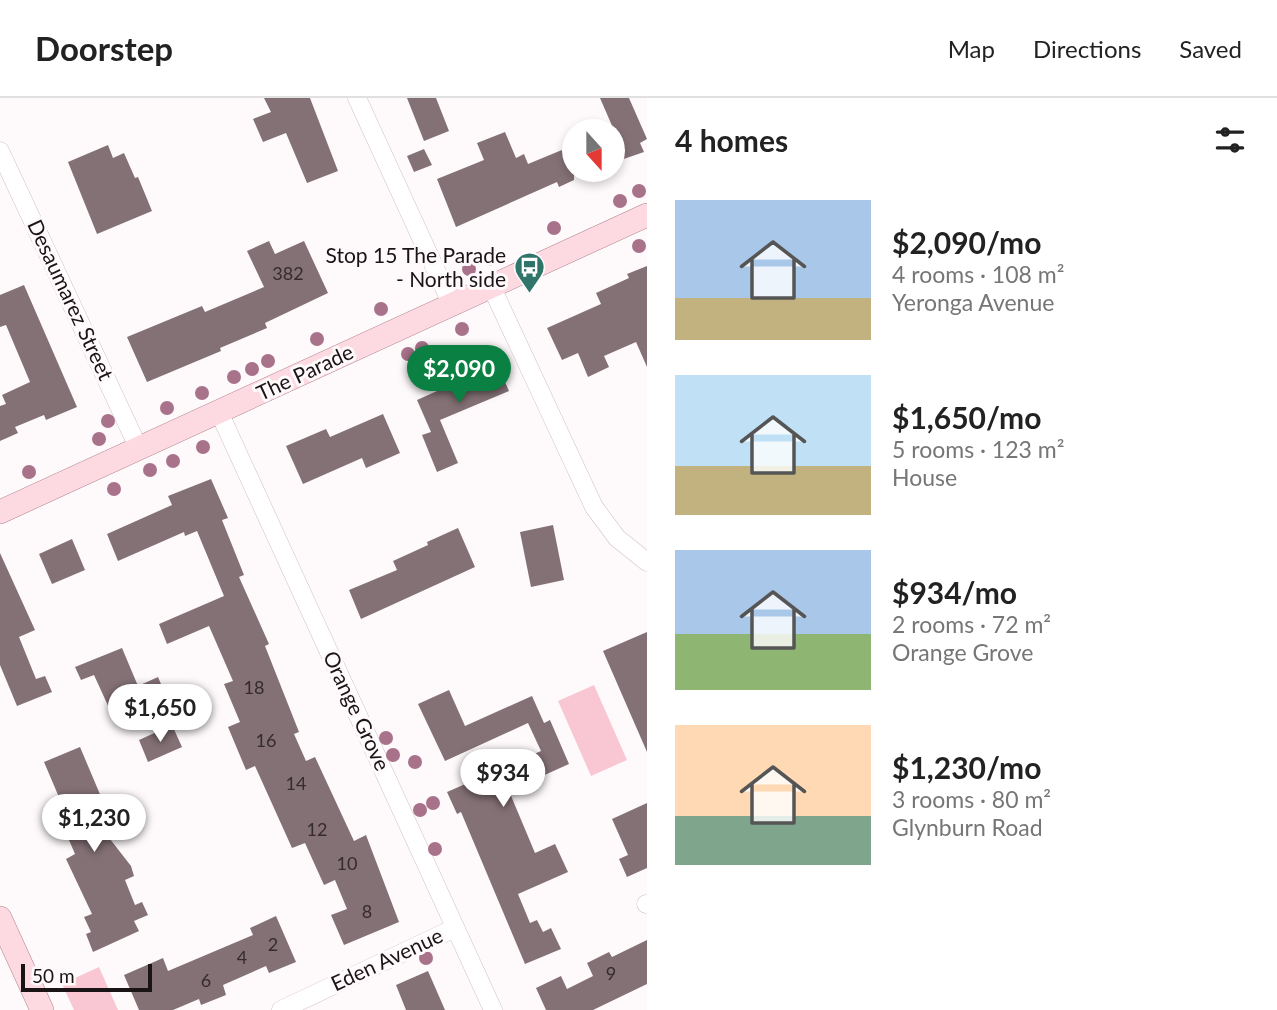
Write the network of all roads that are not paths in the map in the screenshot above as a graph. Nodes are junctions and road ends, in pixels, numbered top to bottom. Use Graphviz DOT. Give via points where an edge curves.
graph roads {
  1 [pos="357,98"];
  2 [pos="0,151"];
  3 [pos="647,215"];
  4 [pos="492,288"];
  5 [pos="452,305"];
  6 [pos="219,412"];
  7 [pos="139,449"];
  8 [pos="0,513"];
  9 [pos="647,562"];
  10 [pos="0,918"];
  11 [pos="455,928"];
  12 [pos="42,1010"];
  13 [pos="281,1010"];
  14 [pos="494,1010"];
  1 -- 5 [label="street"];
  2 -- 7 [label="street, Desaumarez Street"];
  3 -- 4 [label="main road, The Parade"];
  4 -- 5 [label="main road, The Parade"];
  4 -- 9 [label="street" via="594,507 617,538"];
  5 -- 6 [label="main road, The Parade"];
  6 -- 7 [label="main road, The Parade"];
  6 -- 11 [label="street, Orange Grove"];
  7 -- 8 [label="main road, The Parade"];
  10 -- 12 [label="main road"];
  11 -- 13 [label="street, Eden Avenue"];
  11 -- 14 [label="street, Orange Grove"];
}
